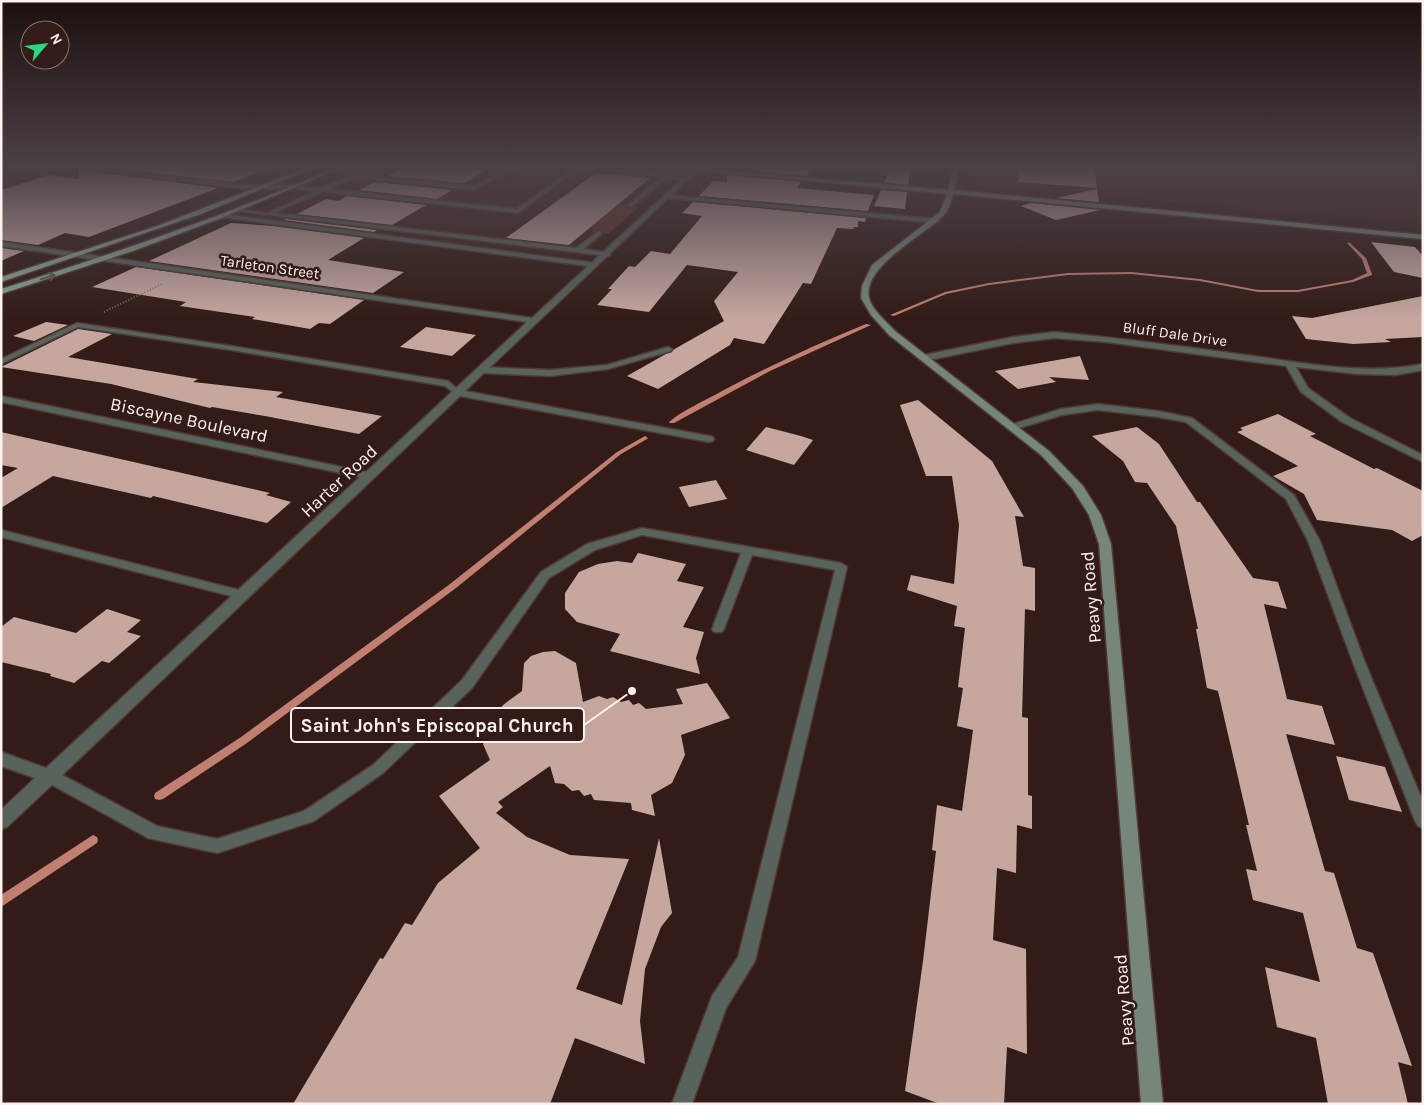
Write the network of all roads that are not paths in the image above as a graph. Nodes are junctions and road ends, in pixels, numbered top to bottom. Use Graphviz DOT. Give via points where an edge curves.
graph roads {
  1 [pos="187,218"];
  2 [pos="219,218"];
  3 [pos="235,218"];
  4 [pos="299,218"];
  5 [pos="646,218"];
  6 [pos="898,218"];
  7 [pos="939,218"];
  8 [pos="1232,218"];
  9 [pos="1280,218"];
  10 [pos="936,221"];
  11 [pos="1423,230"];
  12 [pos="599,233"];
  13 [pos="1423,237"];
  14 [pos="1,244"];
  15 [pos="578,250"];
  16 [pos="608,254"];
  17 [pos="80,255"];
  18 [pos="105,258"];
  19 [pos="595,265"];
  20 [pos="1,280"];
  21 [pos="1,292"];
  22 [pos="535,321"];
  23 [pos="668,349"];
  24 [pos="924,358"];
  25 [pos="1,362"];
  26 [pos="1289,364"];
  27 [pos="1423,367"];
  28 [pos="482,370"];
  29 [pos="458,393"];
  30 [pos="1,399"];
  31 [pos="1013,427"];
  32 [pos="709,439"];
  33 [pos="1423,459"];
  34 [pos="369,476"];
  35 [pos="1,533"];
  36 [pos="748,550"];
  37 [pos="243,595"];
  38 [pos="718,628"];
  39 [pos="1,759"];
  40 [pos="50,776"];
  41 [pos="1,821"];
  42 [pos="1423,821"];
  43 [pos="682,1104"];
  44 [pos="1152,1104"];
  1 -- 17 [label="main road"];
  2 -- 18 [label="main road"];
  3 -- 19 [label="lane"];
  4 -- 15 [label="lane"];
  5 -- 16 [label="street, Harter Road"];
  6 -- 10 [label="lane"];
  7 -- 10 [label="street, Peavy Road"];
  8 -- 13 [label="street"];
  9 -- 11 [label="street"];
  10 -- 24 [label="street, Peavy Road" via="875,266 866,286 865,298 874,313 892,333"];
  12 -- 15 [label="lane"];
  14 -- 17 [label="street, Tarleton Street"];
  15 -- 16 [label="lane"];
  16 -- 19 [label="street, Harter Road"];
  17 -- 18 [label="street, Tarleton Street"];
  17 -- 20 [label="main road"];
  21 -- 18 [label="main road, one-way"];
  18 -- 22 [label="street, Tarleton Street"];
  19 -- 22 [label="street, Harter Road"];
  22 -- 28 [label="street, Harter Road"];
  23 -- 28 [label="lane" via="608,368 550,373"];
  24 -- 26 [label="street, Bluff Dale Drive" via="1013,340 1054,336 1106,339"];
  24 -- 31 [label="street, Peavy Road"];
  25 -- 29 [label="lane" via="76,325 448,384"];
  26 -- 27 [label="street, Bluff Dale Drive" via="1396,372"];
  26 -- 33 [label="street" via="1304,390 1346,420"];
  28 -- 29 [label="street, Harter Road"];
  29 -- 32 [label="street"];
  29 -- 34 [label="street, Harter Road"];
  30 -- 34 [label="street, Biscayne Boulevard"];
  31 -- 42 [label="lane" via="1061,412 1098,407 1189,420 1290,497 1314,542"];
  31 -- 44 [label="street, Peavy Road" via="1045,453 1076,486 1095,515 1106,544"];
  34 -- 37 [label="street, Harter Road"];
  35 -- 37 [label="lane"];
  36 -- 38 [label="lane"];
  36 -- 40 [label="lane" via="642,531 591,547 546,575 467,684 378,769 309,816 217,846 154,833"];
  36 -- 43 [label="lane" via="841,567 746,961 720,1003"];
  37 -- 40 [label="street, Harter Road"];
  39 -- 40 [label="street"];
  40 -- 41 [label="street, Harter Road"];
}
